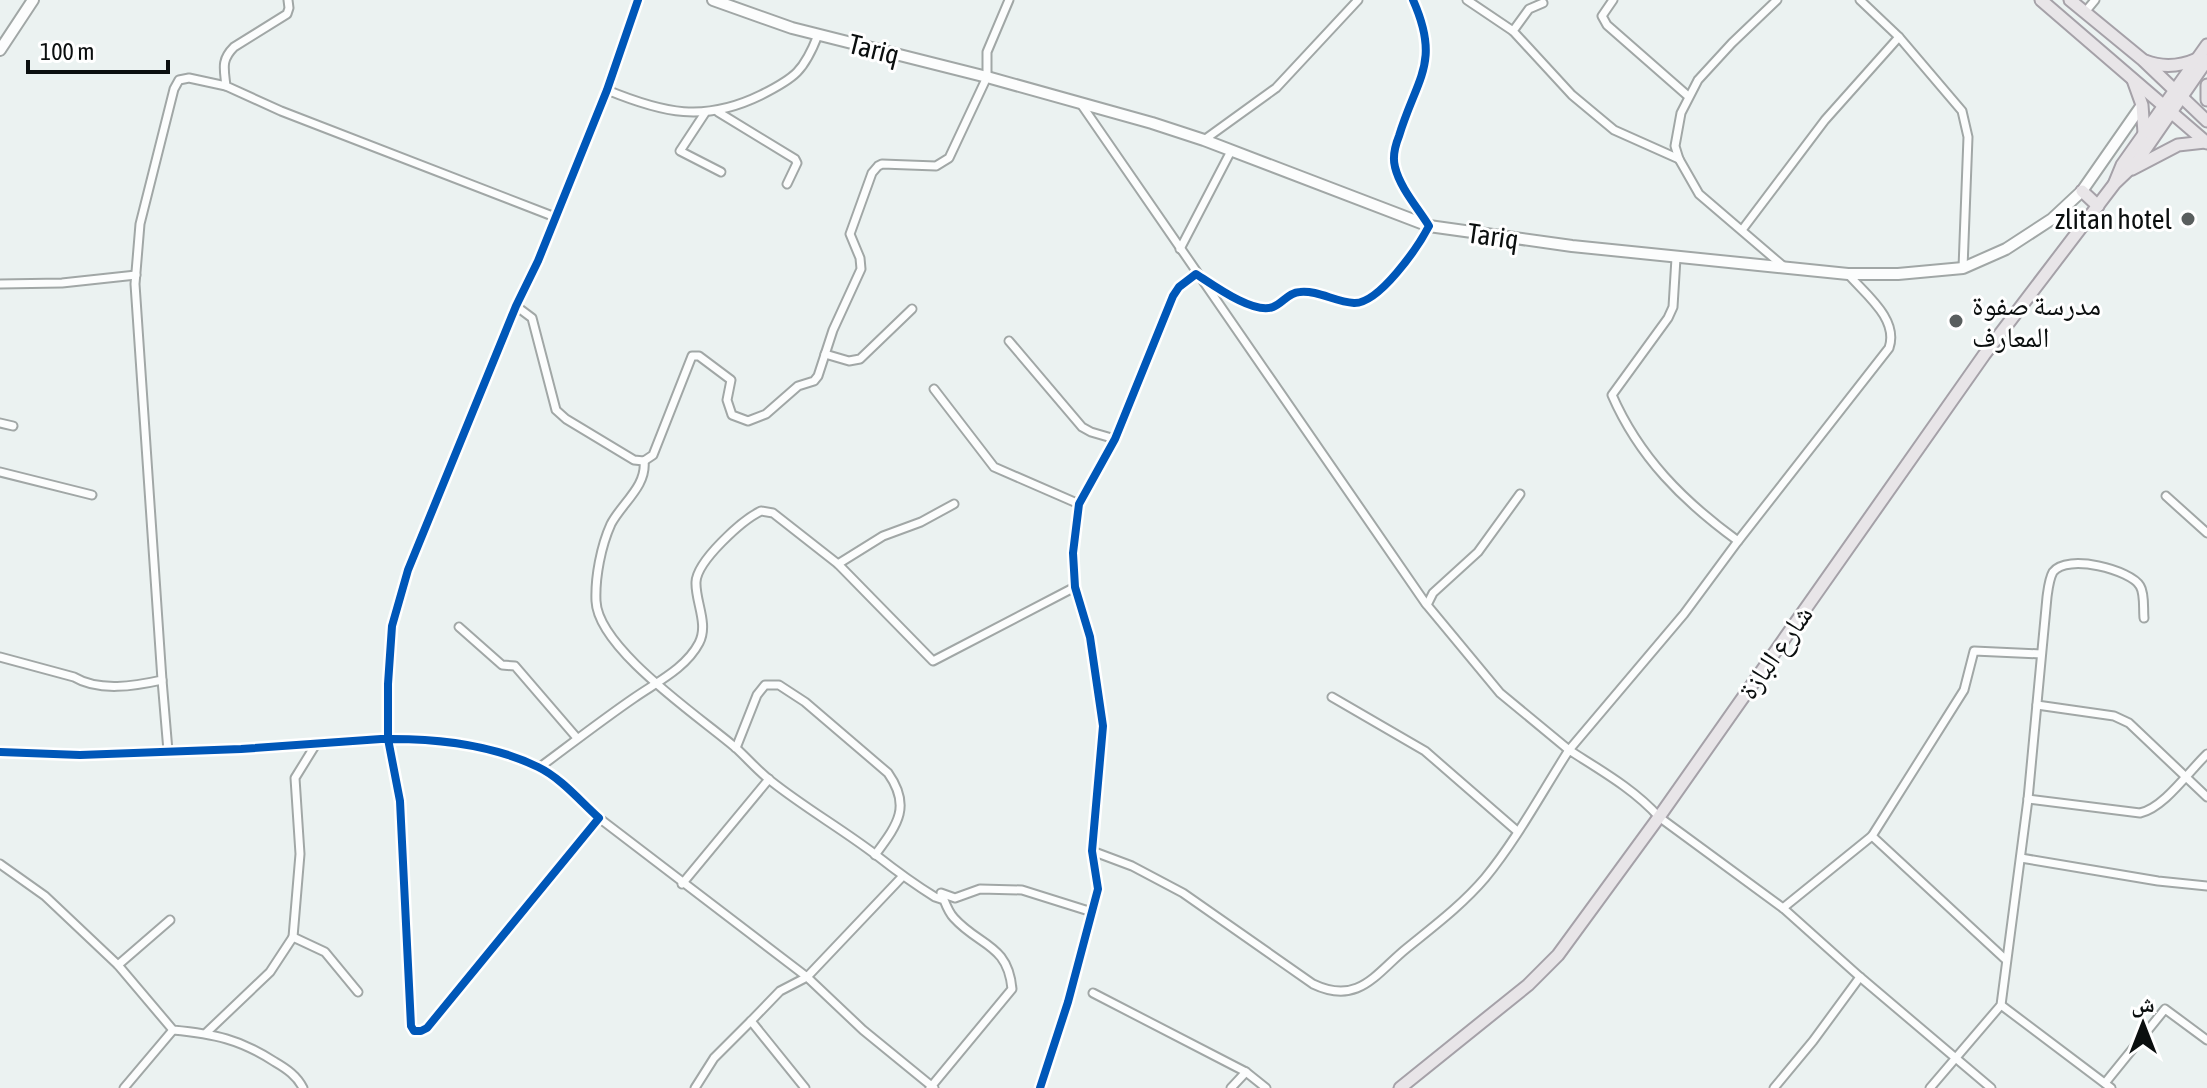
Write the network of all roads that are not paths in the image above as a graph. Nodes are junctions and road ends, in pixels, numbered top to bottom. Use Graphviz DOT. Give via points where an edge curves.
graph roads {
  1 [pos="33,0"];
  2 [pos="288,0"];
  3 [pos="638,0"];
  4 [pos="713,0"];
  5 [pos="1009,0"];
  6 [pos="1358,0"];
  7 [pos="1413,0"];
  8 [pos="1467,0"];
  9 [pos="1613,0"];
  10 [pos="1777,0"];
  11 [pos="1860,0"];
  12 [pos="2041,0"];
  13 [pos="2070,0"];
  14 [pos="2095,0"];
  15 [pos="1543,3"];
  16 [pos="2085,12"];
  17 [pos="1513,31"];
  18 [pos="818,35"];
  19 [pos="1899,37"];
  20 [pos="2207,45"];
  21 [pos="0,50"];
  22 [pos="2143,60"];
  23 [pos="2203,62"];
  24 [pos="2131,76"];
  25 [pos="987,77"];
  26 [pos="2207,84"];
  27 [pos="226,86"];
  28 [pos="607,90"];
  29 [pos="2179,94"];
  30 [pos="1688,96"];
  31 [pos="2207,100"];
  32 [pos="1080,103"];
  33 [pos="2142,105"];
  34 [pos="2168,109"];
  35 [pos="718,112"];
  36 [pos="705,113"];
  37 [pos="2207,121"];
  38 [pos="2144,134"];
  39 [pos="1204,140"];
  40 [pos="2206,143"];
  41 [pos="1231,151"];
  42 [pos="1679,159"];
  43 [pos="2131,169"];
  44 [pos="721,172"];
  45 [pos="2115,183"];
  46 [pos="787,184"];
  47 [pos="2082,191"];
  48 [pos="2098,206"];
  49 [pos="555,217"];
  50 [pos="1429,226"];
  51 [pos="1742,230"];
  52 [pos="1180,249"];
  53 [pos="1676,258"];
  54 [pos="1783,266"];
  55 [pos="1963,268"];
  56 [pos="1196,274"];
  57 [pos="1848,274"];
  58 [pos="136,275"];
  59 [pos="0,284"];
  60 [pos="516,306"];
  61 [pos="912,309"];
  62 [pos="1009,341"];
  63 [pos="825,354"];
  64 [pos="934,389"];
  65 [pos="0,423"];
  66 [pos="13,426"];
  67 [pos="1115,439"];
  68 [pos="644,461"];
  69 [pos="0,472"];
  70 [pos="1520,494"];
  71 [pos="92,495"];
  72 [pos="2166,496"];
  73 [pos="954,504"];
  74 [pos="1079,504"];
  75 [pos="2207,533"];
  76 [pos="1738,541"];
  77 [pos="838,564"];
  78 [pos="1075,587"];
  79 [pos="1427,605"];
  80 [pos="2144,618"];
  81 [pos="459,627"];
  82 [pos="2041,654"];
  83 [pos="0,657"];
  84 [pos="162,680"];
  85 [pos="654,684"];
  86 [pos="1332,697"];
  87 [pos="2037,705"];
  88 [pos="577,738"];
  89 [pos="388,739"];
  90 [pos="316,744"];
  91 [pos="736,748"];
  92 [pos="1569,750"];
  93 [pos="168,751"];
  94 [pos="0,752"];
  95 [pos="2207,754"];
  96 [pos="540,767"];
  97 [pos="2185,776"];
  98 [pos="769,779"];
  99 [pos="2207,797"];
  100 [pos="2028,799"];
  101 [pos="1659,817"];
  102 [pos="599,818"];
  103 [pos="1517,831"];
  104 [pos="1872,836"];
  105 [pos="1092,851"];
  106 [pos="875,855"];
  107 [pos="2021,858"];
  108 [pos="0,864"];
  109 [pos="902,877"];
  110 [pos="682,884"];
  111 [pos="2207,886"];
  112 [pos="941,893"];
  113 [pos="1783,908"];
  114 [pos="1092,912"];
  115 [pos="170,920"];
  116 [pos="293,937"];
  117 [pos="2005,959"];
  118 [pos="118,965"];
  119 [pos="807,977"];
  120 [pos="1860,977"];
  121 [pos="358,992"];
  122 [pos="1093,993"];
  123 [pos="2001,1005"];
  124 [pos="751,1021"];
  125 [pos="173,1030"];
  126 [pos="206,1033"];
  127 [pos="2207,1040"];
  128 [pos="1957,1058"];
  129 [pos="1246,1072"];
  130 [pos="2108,1086"];
  131 [pos="932,1087"];
  132 [pos="124,1088"];
  133 [pos="303,1088"];
  134 [pos="695,1088"];
  135 [pos="805,1088"];
  136 [pos="1040,1088"];
  137 [pos="1231,1088"];
  138 [pos="1266,1088"];
  139 [pos="1400,1088"];
  140 [pos="1774,1088"];
  141 [pos="1930,1088"];
  142 [pos="1991,1088"];
  1 -- 21 [label="main road"];
  2 -- 27 [label="street" via="287,14 228,53 223,61"];
  3 -- 28 [label="street"];
  4 -- 18 [label="main road, Tariq"];
  5 -- 25 [label="street" via="987,52"];
  6 -- 39 [label="street" via="1276,88"];
  7 -- 50 [label="street" via="1428,51 1393,160"];
  8 -- 17 [label="street"];
  9 -- 30 [label="street" via="1602,16 1607,25"];
  10 -- 30 [label="street"];
  11 -- 19 [label="street"];
  12 -- 24 [label="main road"];
  13 -- 16 [label="main road"];
  14 -- 16 [label="street"];
  15 -- 17 [label="street" via="1529,9"];
  16 -- 22 [label="main road"];
  17 -- 42 [label="street" via="1572,95 1614,130"];
  18 -- 25 [label="main road, Tariq"];
  18 -- 35 [label="street" via="808,61 793,78"];
  19 -- 51 [label="street" via="1825,120"];
  19 -- 55 [label="street" via="1967,123"];
  20 -- 23 [label="main road, شارع البازة"];
  22 -- 23 [label="main road" via="2165,66"];
  22 -- 29 [label="main road"];
  23 -- 26 [label="main road"];
  23 -- 29 [label="main road, شارع البازة"];
  24 -- 33 [label="main road"];
  24 -- 34 [label="main road"];
  25 -- 32 [label="main road, Tariq"];
  25 -- 63 [label="street" via="946,162 874,168 850,234 861,269"];
  26 -- 31 [label="main road"];
  27 -- 49 [label="street"];
  27 -- 58 [label="street" via="189,78 179,80 174,89 140,224"];
  28 -- 36 [label="street" via="656,108"];
  28 -- 49 [label="street"];
  29 -- 34 [label="main road, شارع البازة"];
  29 -- 37 [label="main road"];
  30 -- 42 [label="street" via="1676,130"];
  32 -- 39 [label="main road, Tariq"];
  32 -- 52 [label="street"];
  33 -- 38 [label="main road"];
  33 -- 47 [label="main road, Tariq"];
  34 -- 38 [label="main road, شارع البازة"];
  34 -- 40 [label="main road"];
  34 -- 43 [label="main road, شارع البازة"];
  35 -- 36 [label="street"];
  35 -- 46 [label="street" via="795,159"];
  36 -- 44 [label="street" via="680,151"];
  38 -- 45 [label="main road, شارع البازة"];
  39 -- 41 [label="main road, Tariq"];
  40 -- 43 [label="main road" via="2178,145"];
  41 -- 50 [label="main road, Tariq"];
  41 -- 52 [label="street"];
  42 -- 51 [label="street" via="1699,194"];
  43 -- 45 [label="main road, شارع البازة"];
  45 -- 48 [label="main road, شارع البازة"];
  47 -- 48 [label="main road"];
  47 -- 55 [label="main road, Tariq" via="2039,229"];
  48 -- 101 [label="main road, شارع البازة" via="1984,355"];
  49 -- 60 [label="street"];
  50 -- 53 [label="main road, Tariq"];
  50 -- 56 [label="street" via="1397,272 1358,303 1296,292 1275,306 1257,308"];
  51 -- 54 [label="street"];
  52 -- 56 [label="street"];
  53 -- 54 [label="main road, Tariq"];
  53 -- 76 [label="street" via="1668,318 1612,397 1662,477"];
  54 -- 57 [label="main road, Tariq"];
  55 -- 57 [label="main road, Tariq"];
  56 -- 67 [label="street" via="1173,296"];
  56 -- 79 [label="street"];
  57 -- 76 [label="street" via="1888,320 1889,348"];
  58 -- 59 [label="street"];
  58 -- 84 [label="street"];
  60 -- 68 [label="street" via="532,318 556,410 634,460"];
  60 -- 89 [label="street" via="408,570 389,645"];
  61 -- 63 [label="street" via="860,359"];
  62 -- 67 [label="street" via="1082,427"];
  63 -- 68 [label="street" via="814,381 798,386 766,414 748,421 729,411 728,376 692,356 655,450"];
  64 -- 74 [label="street" via="994,467"];
  65 -- 66 [label="street"];
  67 -- 74 [label="street"];
  68 -- 85 [label="street" via="642,479 604,545 596,605 607,631"];
  69 -- 71 [label="street"];
  70 -- 79 [label="street" via="1478,552"];
  72 -- 75 [label="street"];
  73 -- 77 [label="street" via="883,536"];
  74 -- 78 [label="street"];
  76 -- 92 [label="street"];
  77 -- 78 [label="street" via="933,661"];
  77 -- 85 [label="street" via="773,513 755,513 703,563 696,578 703,628 699,643 676,670"];
  78 -- 105 [label="street" via="1090,637 1103,726"];
  79 -- 92 [label="street" via="1500,693"];
  80 -- 82 [label="street" via="2142,589 2134,580 2088,563 2064,564 2051,577"];
  81 -- 88 [label="street" via="502,665 515,666"];
  82 -- 87 [label="street"];
  82 -- 104 [label="street" via="1974,651 1964,690"];
  83 -- 84 [label="street" via="84,683"];
  84 -- 93 [label="street"];
  85 -- 88 [label="street"];
  85 -- 91 [label="street"];
  86 -- 103 [label="street" via="1425,751"];
  87 -- 97 [label="street" via="2129,723"];
  87 -- 100 [label="street"];
  88 -- 96 [label="street"];
  89 -- 90 [label="street"];
  89 -- 96 [label="street" via="419,738 479,748"];
  89 -- 102 [label="street" via="400,801 414,1031 427,1028"];
  90 -- 93 [label="street"];
  90 -- 116 [label="street" via="295,778 300,854"];
  91 -- 98 [label="street"];
  91 -- 106 [label="street" via="765,685 779,685 805,702 896,785 900,814"];
  92 -- 101 [label="street"];
  92 -- 103 [label="street"];
  93 -- 94 [label="street"];
  95 -- 97 [label="street"];
  96 -- 102 [label="street"];
  97 -- 99 [label="street"];
  97 -- 100 [label="street" via="2156,807 2140,813"];
  98 -- 106 [label="street"];
  98 -- 110 [label="street"];
  100 -- 107 [label="street"];
  101 -- 113 [label="street"];
  101 -- 139 [label="main road, شارع البازة" via="1558,955"];
  102 -- 110 [label="street"];
  103 -- 105 [label="street" via="1460,904 1374,980 1349,991 1313,984 1183,893"];
  104 -- 113 [label="street"];
  104 -- 117 [label="street"];
  105 -- 114 [label="street" via="1098,889"];
  106 -- 109 [label="street"];
  107 -- 111 [label="street"];
  107 -- 117 [label="street"];
  108 -- 118 [label="street" via="45,896"];
  109 -- 112 [label="street" via="941,899"];
  109 -- 119 [label="street"];
  110 -- 119 [label="street"];
  112 -- 114 [label="street" via="955,898 980,889 1022,890"];
  112 -- 131 [label="street" via="952,917 1005,959 1012,989"];
  113 -- 120 [label="street"];
  114 -- 136 [label="street"];
  115 -- 118 [label="street"];
  116 -- 121 [label="street" via="325,952"];
  116 -- 126 [label="street" via="270,972"];
  117 -- 123 [label="street"];
  118 -- 125 [label="street"];
  119 -- 124 [label="street" via="780,991"];
  119 -- 131 [label="street"];
  120 -- 128 [label="street"];
  120 -- 140 [label="street"];
  122 -- 129 [label="street"];
  123 -- 128 [label="street"];
  123 -- 130 [label="street"];
  124 -- 134 [label="street" via="714,1058"];
  124 -- 135 [label="street"];
  125 -- 126 [label="street"];
  125 -- 132 [label="street"];
  126 -- 133 [label="street" via="255,1049 290,1071"];
  127 -- 130 [label="street" via="2165,1009"];
  128 -- 141 [label="street"];
  128 -- 142 [label="street"];
  129 -- 137 [label="street"];
  129 -- 138 [label="street"];
}
